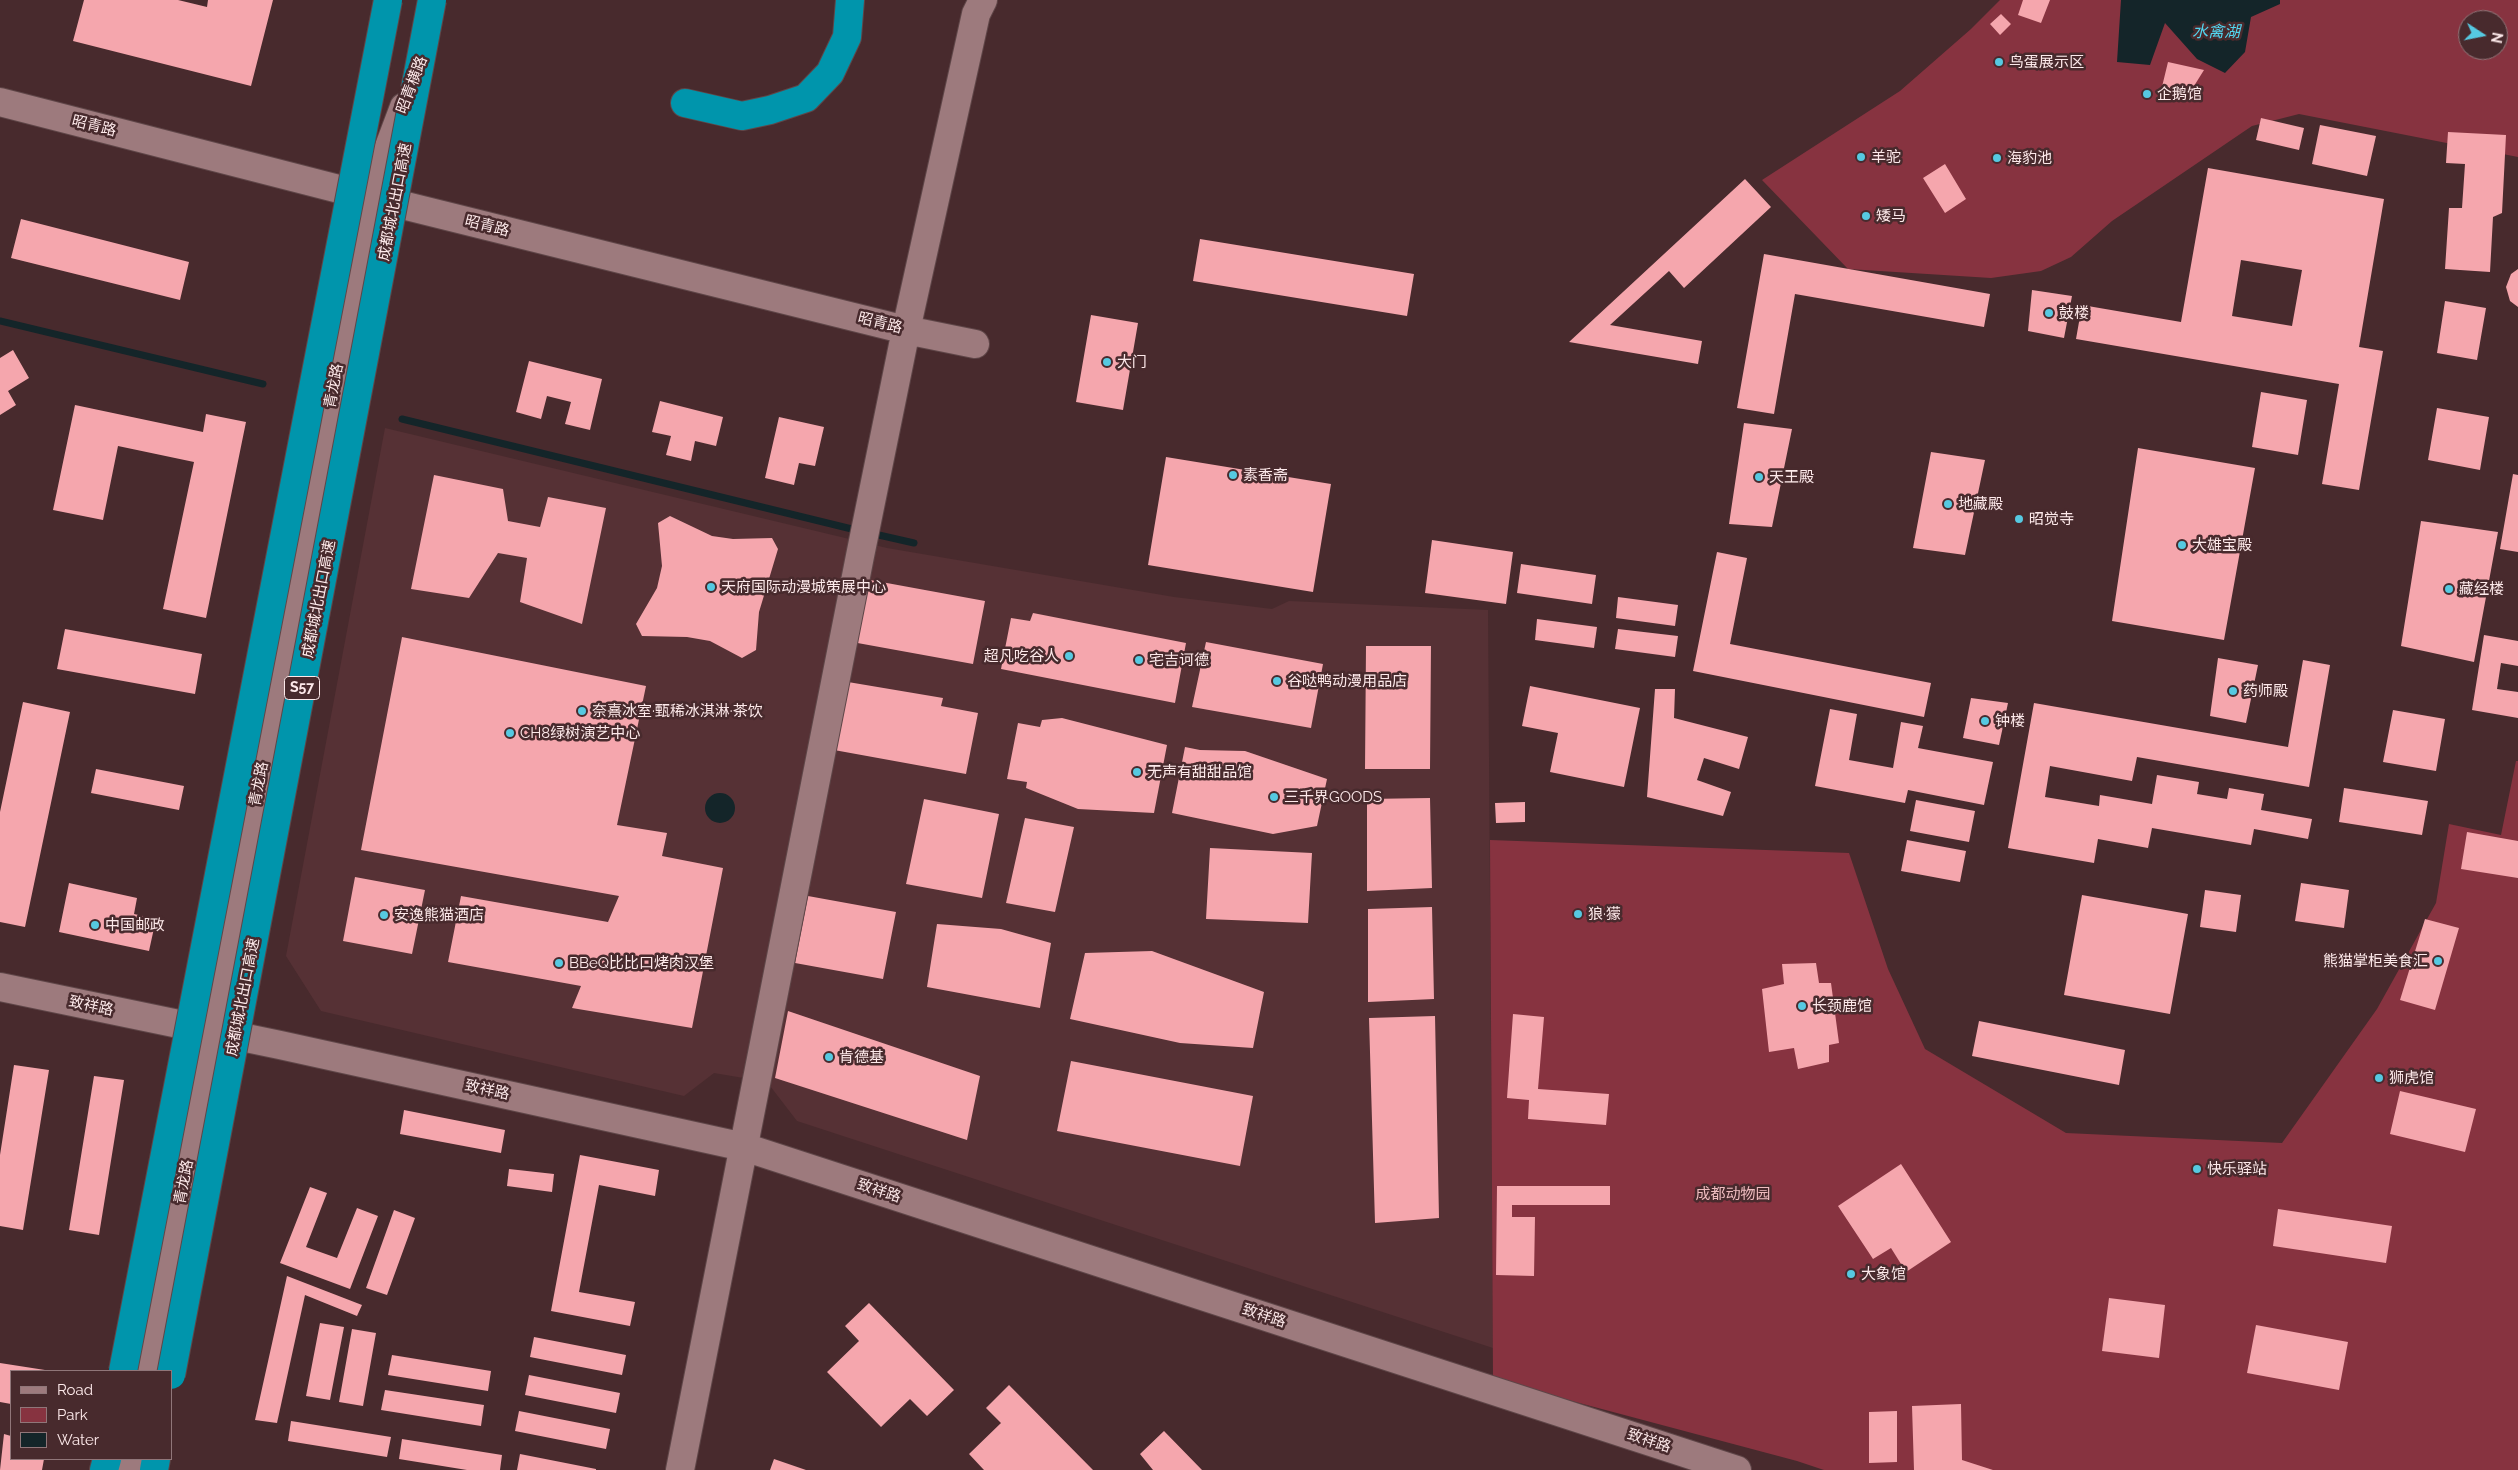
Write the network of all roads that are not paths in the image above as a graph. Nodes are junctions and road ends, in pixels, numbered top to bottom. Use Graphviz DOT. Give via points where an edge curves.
graph roads {
  1 [pos="388,0"];
  2 [pos="432,0"];
  3 [pos="444,0"];
  4 [pos="850,0"];
  5 [pos="983,0"];
  6 [pos="0,102"];
  7 [pos="685,103"];
  8 [pos="370,197"];
  9 [pos="906,330"];
  10 [pos="975,344"];
  11 [pos="0,987"];
  12 [pos="212,1031"];
  13 [pos="744,1147"];
  14 [pos="123,1370"];
  15 [pos="149,1370"];
  16 [pos="172,1370"];
  17 [pos="680,1470"];
  18 [pos="1737,1470"];
  1 -- 14 [label="highway, bridge"];
  2 -- 16 [label="highway, 成都城北出口高速 / S57, bridge"];
  3 -- 8 [label="street, 昭青横路"];
  4 -- 7 [label="highway" via="847,38 830,73 806,98 742,116"];
  5 -- 9 [label="street" via="976,14"];
  6 -- 8 [label="street, 昭青路"];
  8 -- 9 [label="street, 昭青路"];
  8 -- 12 [label="street, 青龙路"];
  9 -- 10 [label="street, 昭青路"];
  9 -- 13 [label="street"];
  11 -- 12 [label="street, 致祥路"];
  12 -- 13 [label="street, 致祥路"];
  12 -- 15 [label="street, 青龙路"];
  13 -- 17 [label="street"];
  13 -- 18 [label="street, 致祥路"];
}
